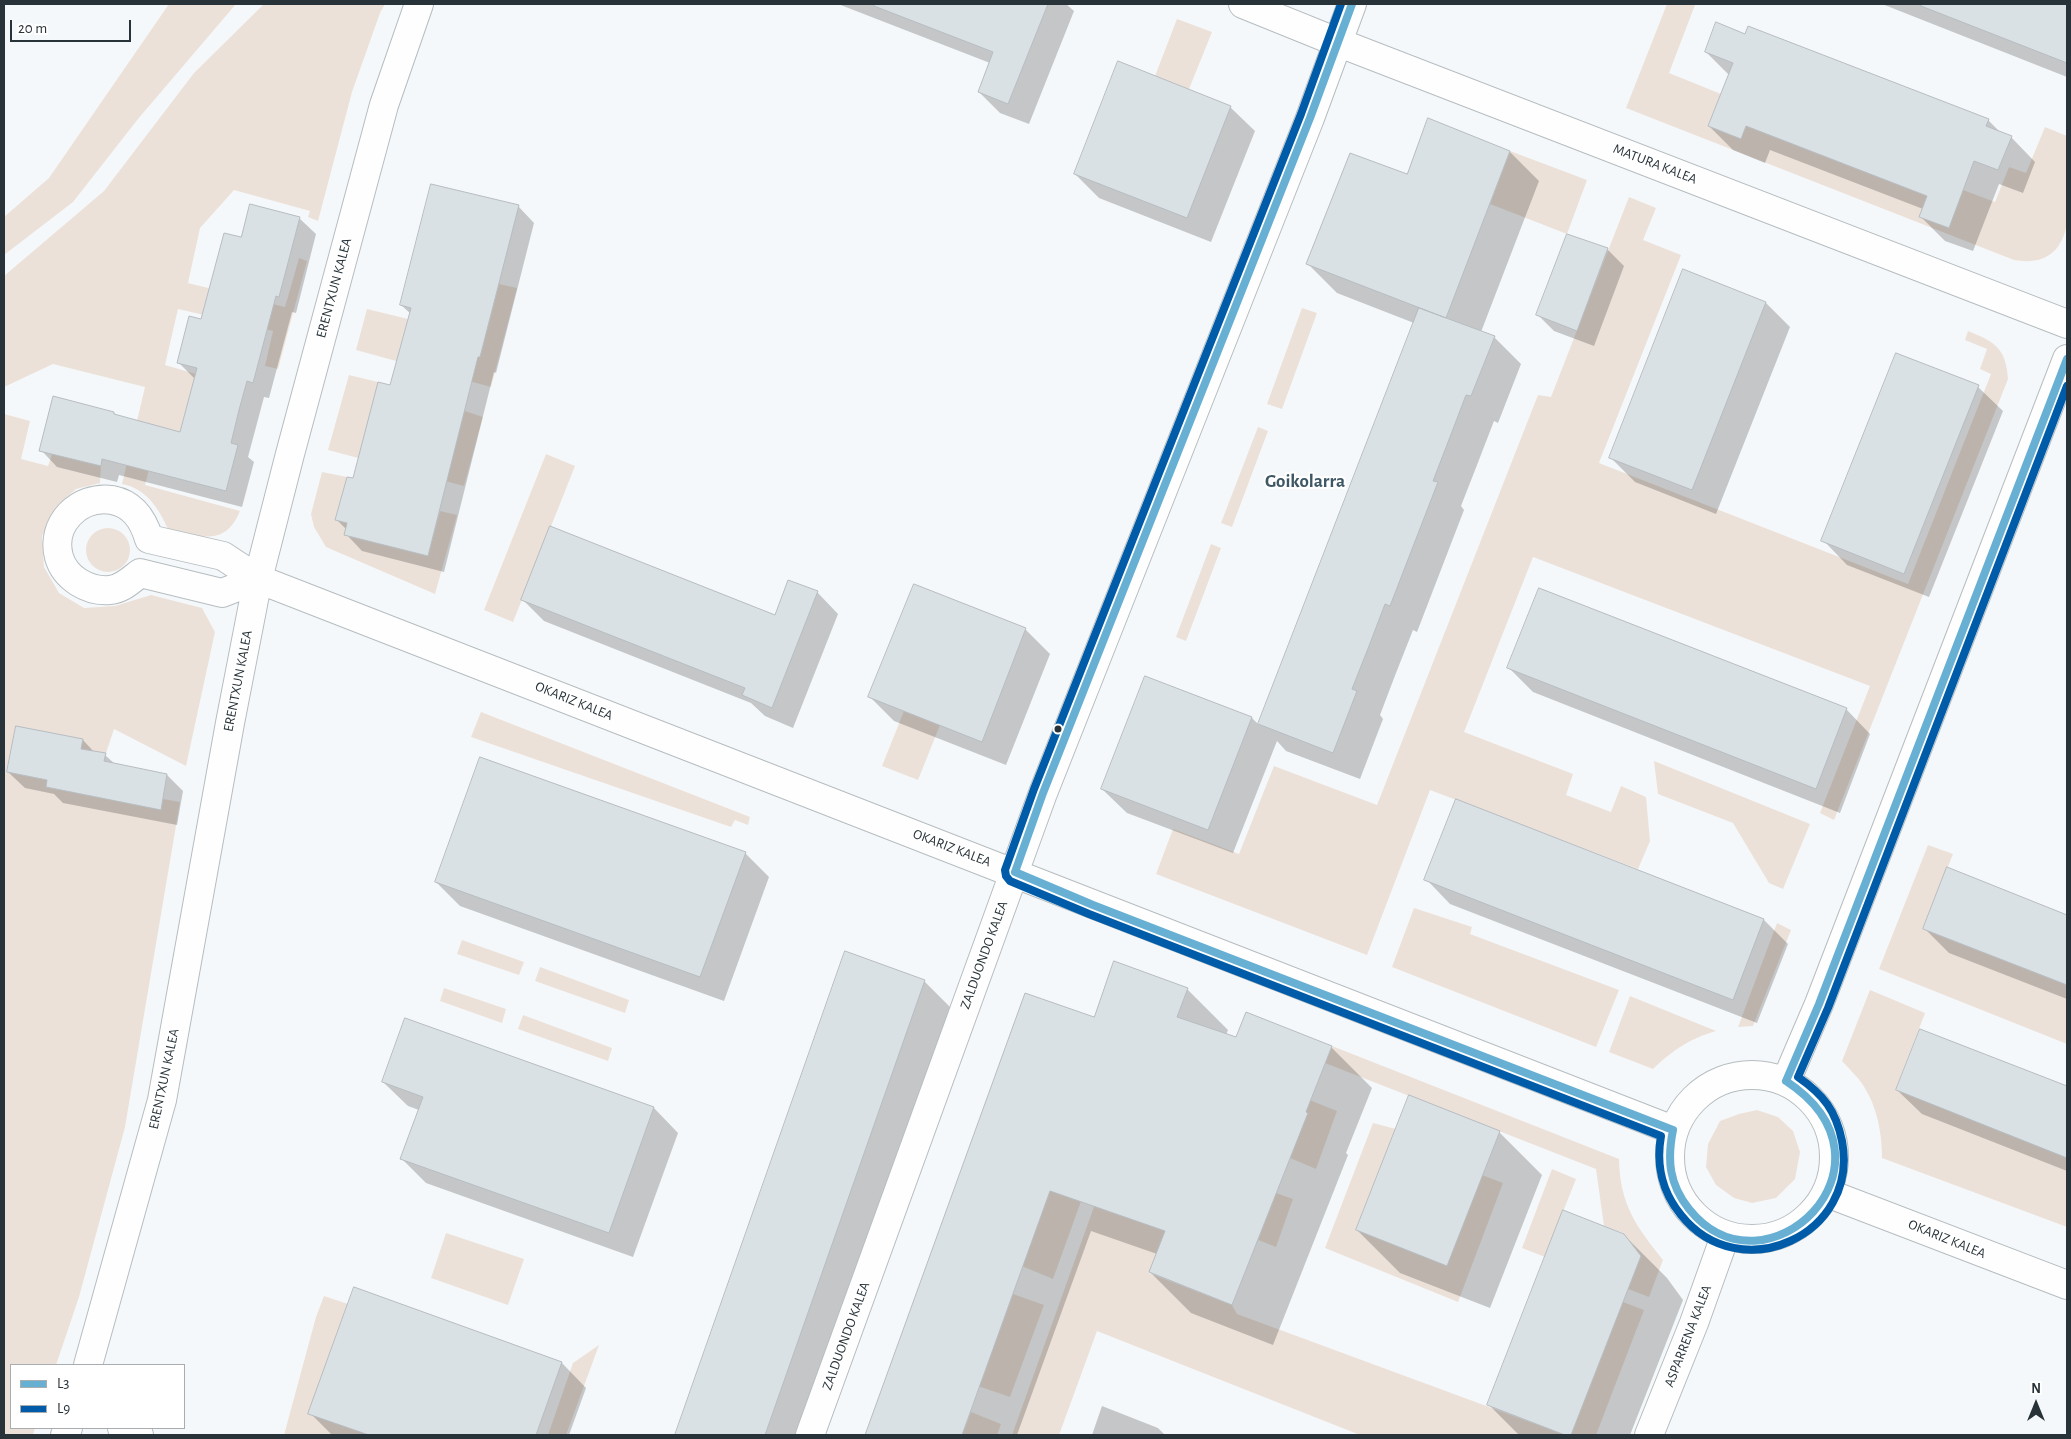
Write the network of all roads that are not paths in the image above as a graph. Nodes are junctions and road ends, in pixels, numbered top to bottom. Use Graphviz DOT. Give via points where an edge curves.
graph roads {
  1 [pos="420,4"];
  2 [pos="1243,4"];
  3 [pos="1352,4"];
  4 [pos="1337,42"];
  5 [pos="2067,324"];
  6 [pos="2067,359"];
  7 [pos="258,578"];
  8 [pos="1014,872"];
  9 [pos="1786,1081"];
  10 [pos="1673,1130"];
  11 [pos="1827,1193"];
  12 [pos="1725,1236"];
  13 [pos="2067,1285"];
  14 [pos="88,1364"];
  15 [pos="124,1429"];
  16 [pos="139,1435"];
  17 [pos="810,1435"];
  18 [pos="1650,1435"];
  1 -- 7 [label="street, ERENTXUN KALEA" via="384,105"];
  2 -- 4 [label="street, MATURA KALEA"];
  3 -- 4 [label="street, ZALDUONDO KALEA"];
  4 -- 5 [label="street, MATURA KALEA"];
  4 -- 8 [label="street, ZALDUONDO KALEA"];
  6 -- 9 [label="street" via="1819,1004"];
  7 -- 7 [label="street, OKARIZ KALEA" via="222,556 150,539 134,510 120,502 86,502 72,510 62,524 58,540 59,557 66,572 78,583 94,589 111,590 127,584 140,573 222,593"];
  7 -- 8 [label="street, OKARIZ KALEA"];
  7 -- 14 [label="street, ERENTXUN KALEA" via="162,1100"];
  8 -- 10 [label="street, OKARIZ KALEA"];
  8 -- 17 [label="street, ZALDUONDO KALEA"];
  9 -- 10 [label="street" via="1754,1074 1728,1077 1704,1089 1685,1107"];
  9 -- 11 [label="street" via="1810,1097 1829,1125 1835,1159"];
  10 -- 12 [label="street" via="1668,1162 1677,1194 1696,1220"];
  11 -- 12 [label="street" via="1810,1217 1784,1234 1754,1241"];
  11 -- 13 [label="street, OKARIZ KALEA"];
  12 -- 18 [label="street, ASPARRENA KALEA"];
  15 -- 16 [label="street"];
}
